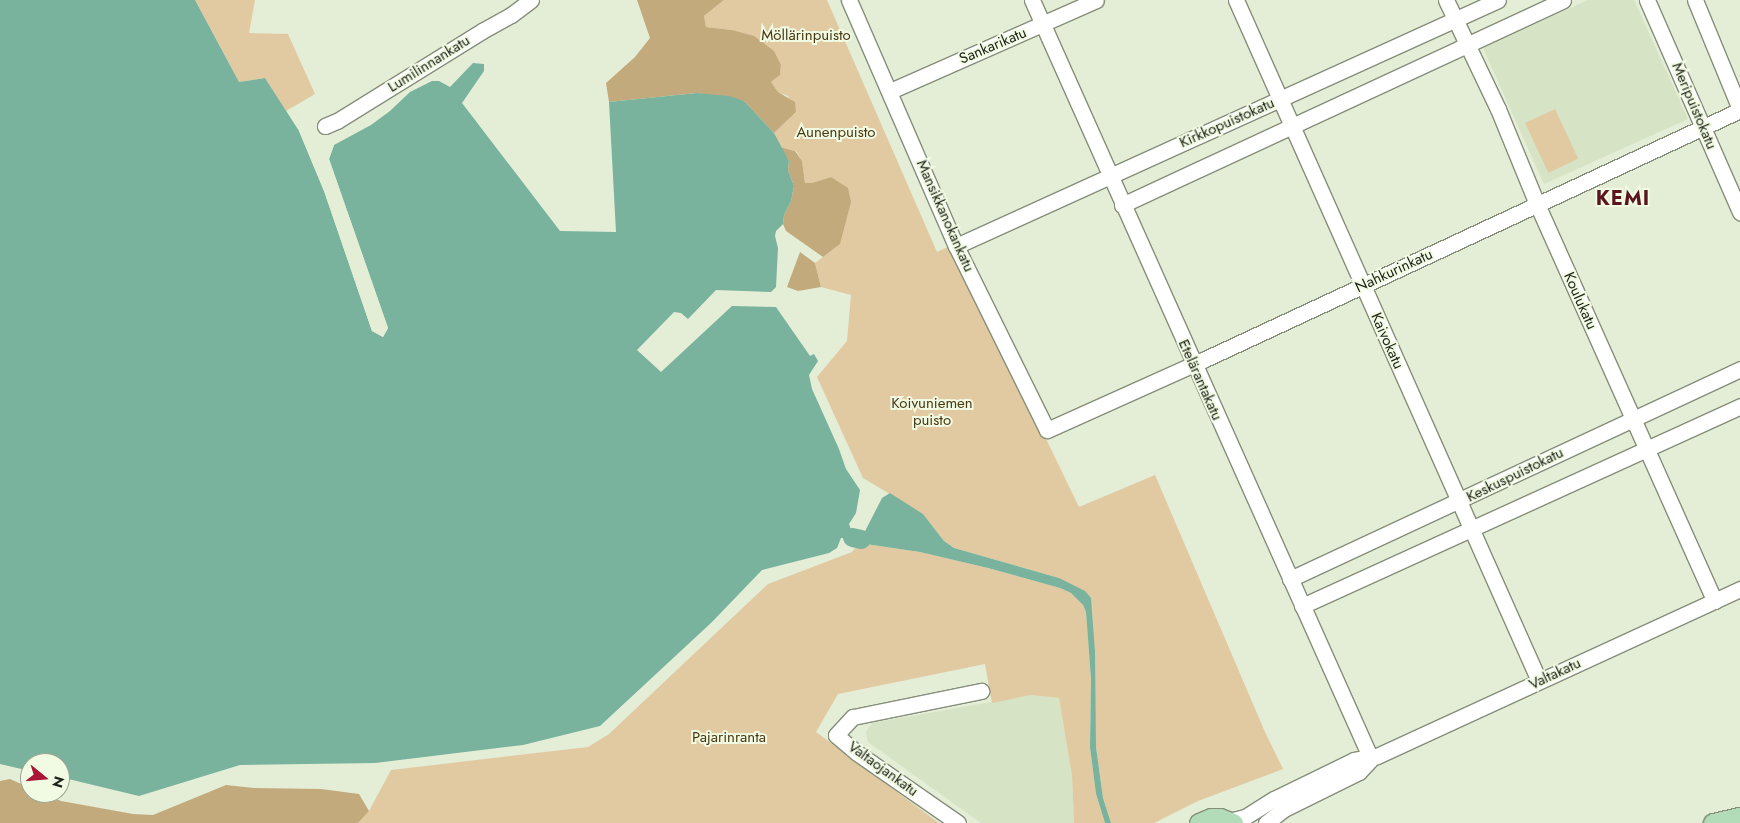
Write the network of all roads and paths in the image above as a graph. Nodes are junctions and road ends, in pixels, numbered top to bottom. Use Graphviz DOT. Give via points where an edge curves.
graph roads {
  1 [pos="531,0"];
  2 [pos="848,0"];
  3 [pos="1032,0"];
  4 [pos="1096,0"];
  5 [pos="1236,0"];
  6 [pos="1446,0"];
  7 [pos="1498,0"];
  8 [pos="1563,0"];
  9 [pos="1647,0"];
  10 [pos="1695,0"];
  11 [pos="1454,20"];
  12 [pos="1043,24"];
  13 [pos="1467,45"];
  14 [pos="890,91"];
  15 [pos="1280,99"];
  16 [pos="1740,109"];
  17 [pos="325,126"];
  18 [pos="1292,126"];
  19 [pos="1703,128"];
  20 [pos="1109,177"];
  21 [pos="1537,204"];
  22 [pos="1122,205"];
  23 [pos="1740,212"];
  24 [pos="956,246"];
  25 [pos="1363,285"];
  26 [pos="1194,364"];
  27 [pos="1740,369"];
  28 [pos="1740,406"];
  29 [pos="1632,418"];
  30 [pos="1047,430"];
  31 [pos="1646,449"];
  32 [pos="1459,502"];
  33 [pos="1471,529"];
  34 [pos="1290,579"];
  35 [pos="1740,589"];
  36 [pos="1715,601"];
  37 [pos="1302,606"];
  38 [pos="1539,681"];
  39 [pos="981,691"];
  40 [pos="1371,758"];
  41 [pos="1740,817"];
  42 [pos="1231,822"];
  43 [pos="958,823"];
  44 [pos="1198,823"];
  45 [pos="1266,823"];
  46 [pos="1713,823"];
  1 -- 17 [label="street, Lumilinnankatu"];
  2 -- 14 [label="street, Mansikkanokankatu"];
  3 -- 12 [label="street, Etelärantakatu"];
  4 -- 12 [label="street, Sankarikatu"];
  5 -- 15 [label="street, Kaivokatu"];
  6 -- 11 [label="street, Koulukatu"];
  7 -- 11 [label="street, Kirkkopuistokatu"];
  8 -- 13 [label="street, Kirkkopuistokatu"];
  9 -- 19 [label="street, Meripuistokatu"];
  10 -- 16 [label="street"];
  11 -- 13 [label="street, Koulukatu"];
  11 -- 15 [label="street, Kirkkopuistokatu"];
  12 -- 14 [label="street, Sankarikatu"];
  12 -- 20 [label="street, Etelärantakatu"];
  13 -- 18 [label="street, Kirkkopuistokatu"];
  13 -- 21 [label="street, Koulukatu" via="1498,109"];
  14 -- 24 [label="street, Mansikkanokankatu"];
  15 -- 18 [label="street, Kaivokatu"];
  15 -- 20 [label="street, Kirkkopuistokatu"];
  16 -- 19 [label="street, Nahkurinkatu"];
  18 -- 22 [label="street, Kirkkopuistokatu"];
  18 -- 25 [label="street, Kaivokatu"];
  19 -- 21 [label="street, Nahkurinkatu"];
  19 -- 23 [label="street, Meripuistokatu"];
  20 -- 22 [label="street, Etelärantakatu"];
  20 -- 24 [label="street, Kirkkopuistokatu"];
  21 -- 25 [label="street, Nahkurinkatu"];
  21 -- 29 [label="street, Koulukatu"];
  22 -- 26 [label="street, Etelärantakatu"];
  24 -- 30 [label="street, Mansikkanokankatu"];
  25 -- 26 [label="street, Nahkurinkatu"];
  25 -- 32 [label="street, Kaivokatu"];
  26 -- 30 [label="street, Nahkurinkatu"];
  26 -- 34 [label="street, Etelärantakatu"];
  27 -- 29 [label="street, Keskuspuistokatu"];
  28 -- 31 [label="street, Keskuspuistokatu"];
  29 -- 31 [label="street, Koulukatu"];
  29 -- 32 [label="street, Keskuspuistokatu"];
  31 -- 33 [label="street, Keskuspuistokatu"];
  31 -- 36 [label="street, Koulukatu"];
  32 -- 33 [label="street, Kaivokatu"];
  32 -- 34 [label="street, Keskuspuistokatu"];
  33 -- 37 [label="street, Keskuspuistokatu"];
  33 -- 38 [label="street, Kaivokatu"];
  34 -- 37 [label="street, Etelärantakatu"];
  35 -- 36 [label="street, Valtakatu"];
  36 -- 38 [label="street, Valtakatu"];
  37 -- 40 [label="street, Etelärantakatu"];
  38 -- 40 [label="street, Valtakatu"];
  39 -- 43 [label="street, Valtaojankatu" via="853,718 836,735"];
  40 -- 42 [label="street, Valtakatu" via="1354,760"];
  40 -- 45 [label="street, Valtakatu" via="1359,772 1284,809"];
  41 -- 46 [label="main road"];
  42 -- 44 [label="main road" via="1211,818"];
}
